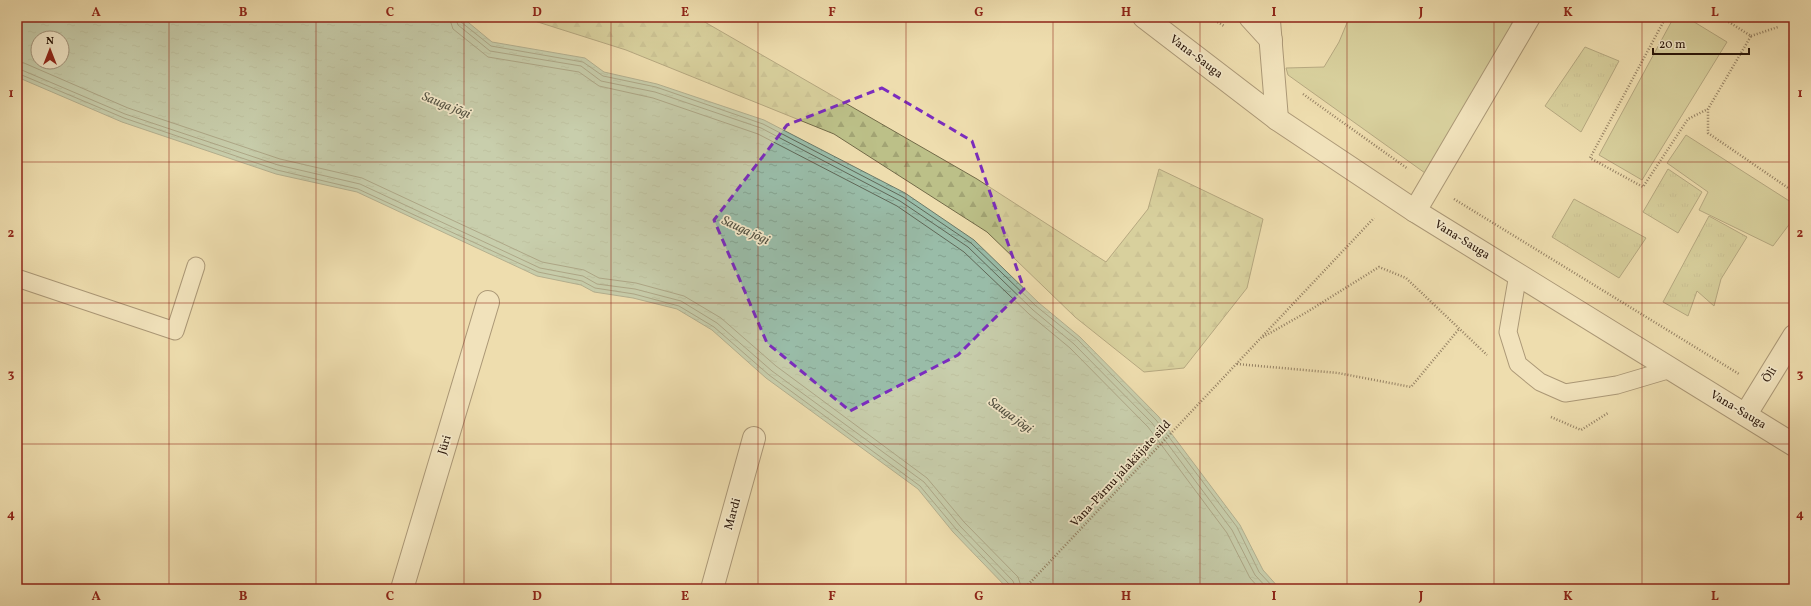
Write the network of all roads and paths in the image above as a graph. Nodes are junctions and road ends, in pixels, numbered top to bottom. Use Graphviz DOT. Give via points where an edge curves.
graph roads {
  1 [pos="1144,17"];
  2 [pos="1210,17"];
  3 [pos="1250,17"];
  4 [pos="1270,17"];
  5 [pos="1528,17"];
  6 [pos="1666,17"];
  7 [pos="1721,17"];
  8 [pos="1778,27"];
  9 [pos="1230,30"];
  10 [pos="1751,36"];
  11 [pos="1271,40"];
  12 [pos="1273,73"];
  13 [pos="1708,109"];
  14 [pos="1277,119"];
  15 [pos="1790,150"];
  16 [pos="1794,153"];
  17 [pos="1431,186"];
  18 [pos="1794,192"];
  19 [pos="1393,197"];
  20 [pos="1415,211"];
  21 [pos="196,266"];
  22 [pos="1518,274"];
  23 [pos="17,278"];
  24 [pos="488,302"];
  25 [pos="1459,328"];
  26 [pos="1794,336"];
  27 [pos="1261,339"];
  28 [pos="1490,358"];
  29 [pos="1237,364"];
  30 [pos="1671,369"];
  31 [pos="1762,388"];
  32 [pos="1610,412"];
  33 [pos="1546,414"];
  34 [pos="1746,414"];
  35 [pos="754,438"];
  36 [pos="1794,445"];
  37 [pos="402,589"];
  38 [pos="712,589"];
  39 [pos="1024,589"];
  1 -- 14 [label="street, Vana-Sauga"];
  2 -- 9 [label="path"];
  3 -- 11 [label="street"];
  4 -- 11 [label="street"];
  5 -- 17 [label="street"];
  6 -- 13 [label="path" via="1590,158 1642,186 1688,119"];
  7 -- 10 [label="path"];
  8 -- 10 [label="path"];
  10 -- 13 [label="path"];
  11 -- 12 [label="street"];
  12 -- 14 [label="street"];
  12 -- 17 [label="path"];
  13 -- 18 [label="path" via="1708,133"];
  14 -- 19 [label="street, Vana-Sauga"];
  15 -- 16 [label="path"];
  17 -- 20 [label="street"];
  17 -- 31 [label="path"];
  19 -- 20 [label="street, Vana-Sauga"];
  19 -- 27 [label="path"];
  20 -- 22 [label="street, Vana-Sauga"];
  21 -- 23 [label="lane" via="175,331"];
  22 -- 30 [label="street, Vana-Sauga"];
  22 -- 30 [label="lane" via="1508,332 1518,364 1540,382 1565,393 1617,385"];
  24 -- 37 [label="street, Jüri"];
  25 -- 27 [label="path" via="1406,278 1378,267"];
  25 -- 28 [label="path"];
  25 -- 29 [label="path" via="1411,387 1338,373"];
  26 -- 31 [label="street, Õli"];
  27 -- 29 [label="path, Vana-Pärnu jalakäijate sild"];
  29 -- 39 [label="path, Vana-Pärnu jalakäijate sild"];
  30 -- 34 [label="street, Vana-Sauga"];
  31 -- 34 [label="street, Õli"];
  32 -- 33 [label="path" via="1581,430"];
  34 -- 36 [label="street, Vana-Sauga"];
  35 -- 38 [label="street, Mardi"];
}
